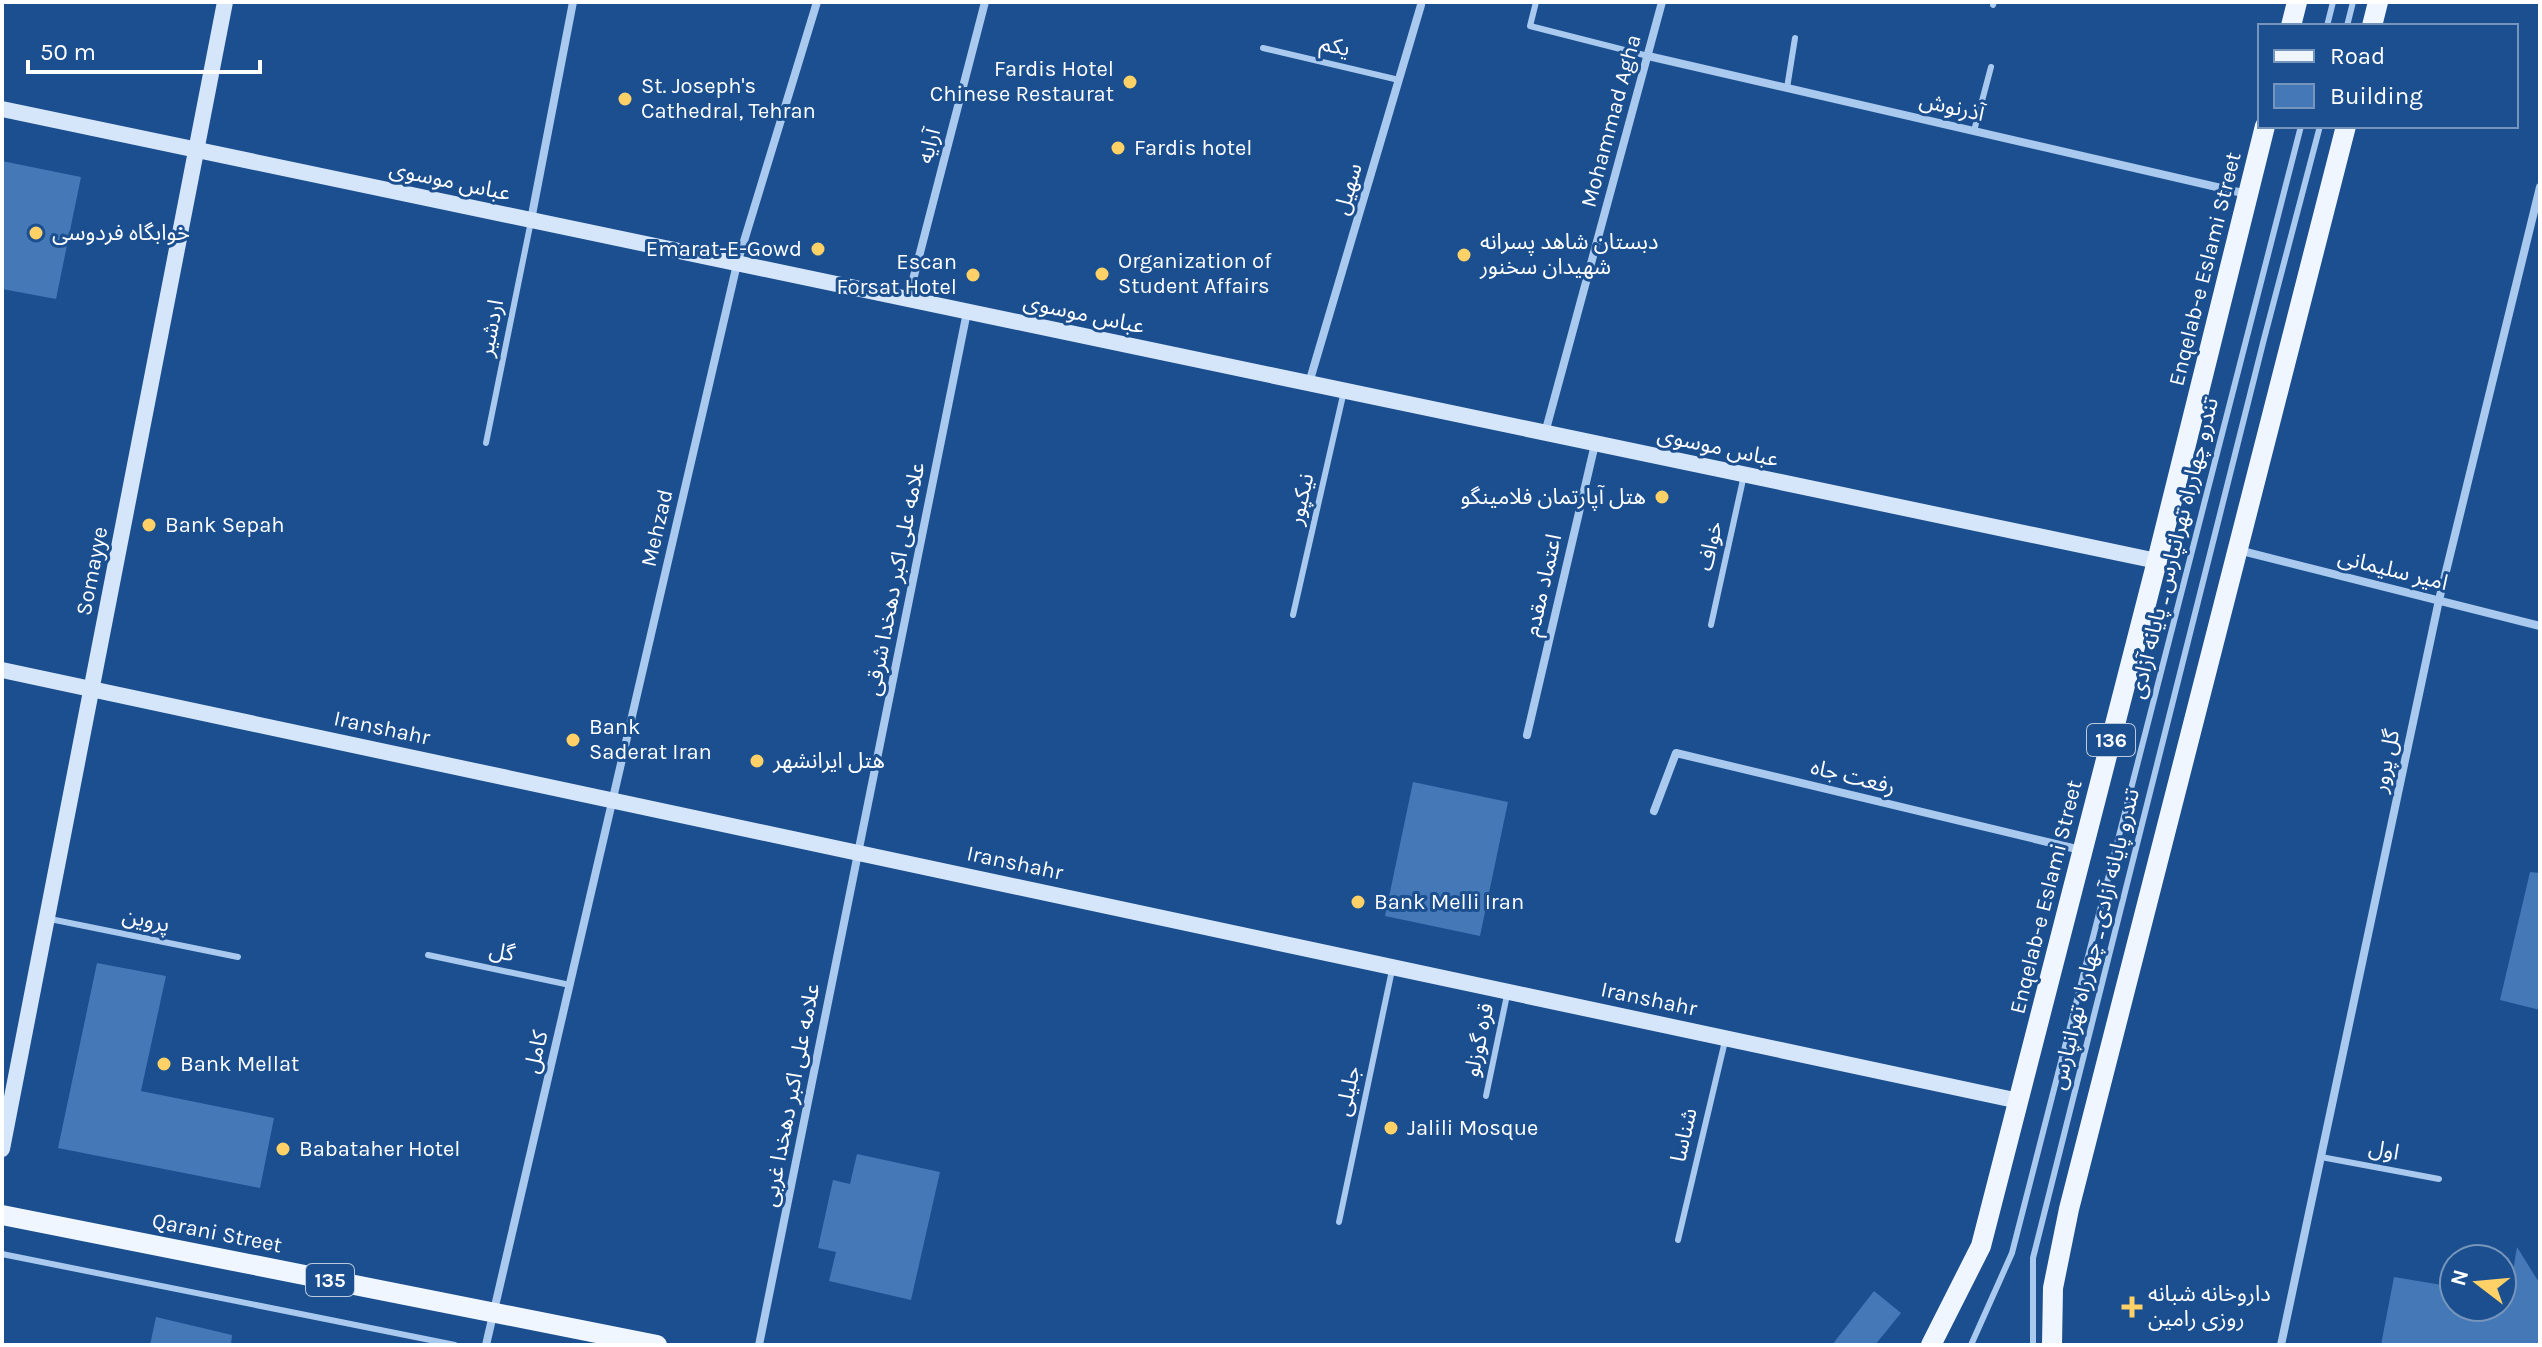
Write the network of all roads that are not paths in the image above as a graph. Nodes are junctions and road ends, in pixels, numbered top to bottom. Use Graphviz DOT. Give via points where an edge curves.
graph roads {
  1 [pos="225,2"];
  2 [pos="573,2"];
  3 [pos="817,2"];
  4 [pos="985,2"];
  5 [pos="1536,2"];
  6 [pos="1662,2"];
  7 [pos="2297,2"];
  8 [pos="2333,2"];
  9 [pos="2353,2"];
  10 [pos="2378,2"];
  11 [pos="1421,5"];
  12 [pos="2292,24"];
  13 [pos="2328,24"];
  14 [pos="2348,24"];
  15 [pos="2372,24"];
  16 [pos="1795,38"];
  17 [pos="1263,48"];
  18 [pos="1648,56"];
  19 [pos="1991,67"];
  20 [pos="1399,80"];
  21 [pos="1787,88"];
  22 [pos="2,109"];
  23 [pos="2264,128"];
  24 [pos="2300,128"];
  25 [pos="2319,128"];
  26 [pos="2345,128"];
  27 [pos="1974,131"];
  28 [pos="196,150"];
  29 [pos="2540,187"];
  30 [pos="2248,194"];
  31 [pos="531,221"];
  32 [pos="737,264"];
  33 [pos="908,300"];
  34 [pos="967,312"];
  35 [pos="1309,384"];
  36 [pos="1344,391"];
  37 [pos="1545,434"];
  38 [pos="486,443"];
  39 [pos="1595,443"];
  40 [pos="1744,475"];
  41 [pos="2238,549"];
  42 [pos="2157,561"];
  43 [pos="2439,600"];
  44 [pos="1293,615"];
  45 [pos="1711,625"];
  46 [pos="2540,626"];
  47 [pos="2,670"];
  48 [pos="92,689"];
  49 [pos="1527,735"];
  50 [pos="613,800"];
  51 [pos="1654,811"];
  52 [pos="2083,851"];
  53 [pos="858,852"];
  54 [pos="47,918"];
  55 [pos="428,955"];
  56 [pos="238,957"];
  57 [pos="1393,967"];
  58 [pos="570,985"];
  59 [pos="1508,991"];
  60 [pos="1726,1038"];
  61 [pos="1486,1096"];
  62 [pos="2019,1101"];
  63 [pos="2,1149"];
  64 [pos="2321,1157"];
  65 [pos="2439,1179"];
  66 [pos="2,1215"];
  67 [pos="1339,1222"];
  68 [pos="1678,1240"];
  69 [pos="2,1254"];
  70 [pos="495,1313"];
  71 [pos="455,1345"];
  72 [pos="486,1345"];
  73 [pos="657,1345"];
  74 [pos="759,1345"];
  75 [pos="1931,1345"];
  76 [pos="1971,1345"];
  77 [pos="2033,1345"];
  78 [pos="2052,1345"];
  79 [pos="2281,1345"];
  1 -- 28 [label="main road, Somayye"];
  2 -- 31 [label="street"];
  3 -- 32 [label="street, Mehzad"];
  4 -- 33 [label="street, آرایه"];
  5 -- 18 [label="lane" via="1530,26"];
  6 -- 18 [label="street, Mohammad Agha"];
  7 -- 12 [label="main road"];
  8 -- 13 [label="lane"];
  9 -- 14 [label="lane"];
  10 -- 15 [label="main road"];
  11 -- 20 [label="street, سهیل"];
  16 -- 21 [label="lane"];
  17 -- 20 [label="lane, یکم"];
  18 -- 21 [label="street, آذرنوش"];
  18 -- 37 [label="street, Mohammad Agha"];
  19 -- 27 [label="lane"];
  20 -- 35 [label="street, سهیل"];
  21 -- 27 [label="street, آذرنوش"];
  22 -- 28 [label="main road, عباس موسوی"];
  23 -- 30 [label="main road, Enqelab-e Eslami Street / 136"];
  24 -- 76 [label="lane, تندرو چهارراه تهرانپارس ـ پایانه آزادی" via="2012,1253"];
  25 -- 77 [label="lane, تندرو پایانه آزادی ـ چهارراه تهرانپارس" via="2033,1258"];
  26 -- 41 [label="main road"];
  27 -- 30 [label="street, آذرنوش"];
  28 -- 31 [label="main road, عباس موسوی"];
  28 -- 48 [label="main road, Somayye"];
  29 -- 43 [label="street, گل پرور"];
  30 -- 42 [label="main road, Enqelab-e Eslami Street / 136"];
  31 -- 32 [label="main road, عباس موسوی"];
  31 -- 38 [label="lane, اردشیر"];
  32 -- 33 [label="main road, عباس موسوی"];
  32 -- 50 [label="street, Mehzad"];
  33 -- 34 [label="main road, عباس موسوی"];
  34 -- 35 [label="main road, عباس موسوی"];
  34 -- 53 [label="street, علامه علی اکبر دهخدا شرقی"];
  35 -- 36 [label="main road, عباس موسوی"];
  36 -- 37 [label="main road, عباس موسوی"];
  36 -- 44 [label="lane, نیکپور"];
  37 -- 39 [label="main road, عباس موسوی"];
  39 -- 40 [label="main road, عباس موسوی"];
  39 -- 49 [label="street, اعتماد مقدم"];
  40 -- 42 [label="main road, عباس موسوی"];
  40 -- 45 [label="lane, خواف"];
  41 -- 43 [label="street, امیر سلیمانی"];
  41 -- 78 [label="main road" via="2069,1209 2053,1288"];
  42 -- 52 [label="main road, Enqelab-e Eslami Street / 136"];
  43 -- 46 [label="street, امیر سلیمانی"];
  43 -- 64 [label="street, گل پرور"];
  47 -- 48 [label="main road, Iranshahr"];
  48 -- 50 [label="main road, Iranshahr"];
  48 -- 54 [label="main road, Somayye"];
  50 -- 53 [label="main road, Iranshahr"];
  50 -- 58 [label="street, کامل"];
  51 -- 52 [label="street, رفعت جاه" via="1676,753"];
  52 -- 62 [label="main road, Enqelab-e Eslami Street / 136"];
  53 -- 57 [label="main road, Iranshahr"];
  53 -- 74 [label="street, علامه علی اکبر دهخدا غربی"];
  54 -- 56 [label="lane, پروین"];
  54 -- 63 [label="main road, Somayye"];
  55 -- 58 [label="lane, گل"];
  57 -- 59 [label="main road, Iranshahr"];
  57 -- 67 [label="lane, جلیلی"];
  58 -- 70 [label="street, کامل"];
  59 -- 60 [label="main road, Iranshahr"];
  59 -- 61 [label="lane, قره گوزلو"];
  60 -- 62 [label="main road, Iranshahr"];
  60 -- 68 [label="lane, شناسا"];
  62 -- 75 [label="main road, Enqelab-e Eslami Street / 136" via="1981,1246"];
  64 -- 65 [label="lane, اول"];
  64 -- 79 [label="street, گل پرور"];
  66 -- 70 [label="main road, Qarani Street / 135"];
  69 -- 71 [label="lane"];
  70 -- 72 [label="street, کامل"];
  70 -- 73 [label="main road, Qarani Street / 135"];
}
